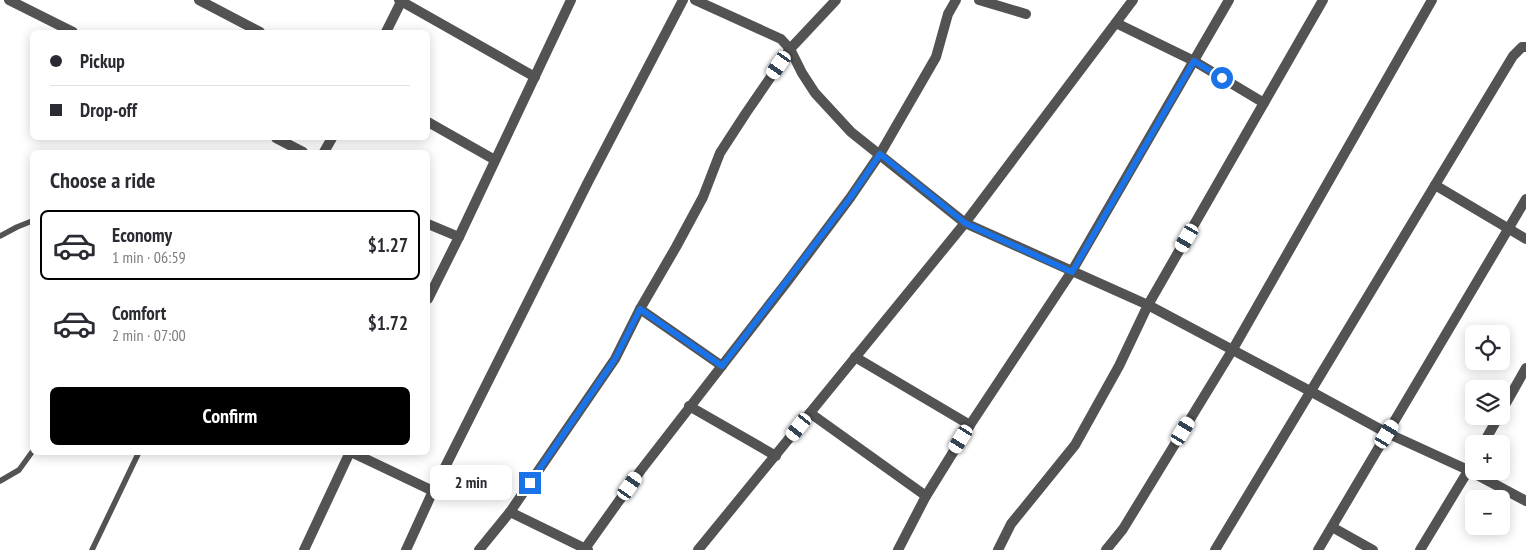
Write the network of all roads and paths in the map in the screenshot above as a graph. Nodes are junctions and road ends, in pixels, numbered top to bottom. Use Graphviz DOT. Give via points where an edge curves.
graph roads {
  1 [pos="9,0"];
  2 [pos="199,0"];
  3 [pos="401,0"];
  4 [pos="571,0"];
  5 [pos="683,0"];
  6 [pos="695,0"];
  7 [pos="836,0"];
  8 [pos="956,0"];
  9 [pos="978,0"];
  10 [pos="1132,0"];
  11 [pos="1229,0"];
  12 [pos="1323,0"];
  13 [pos="1432,0"];
  14 [pos="27,4"];
  15 [pos="1026,14"];
  16 [pos="1116,23"];
  17 [pos="69,30"];
  18 [pos="256,30"];
  19 [pos="387,30"];
  20 [pos="1526,47"];
  21 [pos="790,49"];
  22 [pos="1194,61"];
  23 [pos="535,77"];
  24 [pos="1264,103"];
  25 [pos="430,123"];
  26 [pos="280,140"];
  27 [pos="299,150"];
  28 [pos="880,154"];
  29 [pos="495,160"];
  30 [pos="1435,185"];
  31 [pos="1526,199"];
  32 [pos="30,222"];
  33 [pos="965,223"];
  34 [pos="430,225"];
  35 [pos="1508,230"];
  36 [pos="0,236"];
  37 [pos="459,237"];
  38 [pos="1526,239"];
  39 [pos="1072,272"];
  40 [pos="430,295"];
  41 [pos="1148,305"];
  42 [pos="640,309"];
  43 [pos="1233,350"];
  44 [pos="855,357"];
  45 [pos="722,366"];
  46 [pos="1526,368"];
  47 [pos="1310,390"];
  48 [pos="1510,396"];
  49 [pos="689,406"];
  50 [pos="810,413"];
  51 [pos="970,425"];
  52 [pos="1387,434"];
  53 [pos="30,455"];
  54 [pos="138,455"];
  55 [pos="350,455"];
  56 [pos="357,455"];
  57 [pos="776,456"];
  58 [pos="1465,469"];
  59 [pos="1465,475"];
  60 [pos="1487,480"];
  61 [pos="0,481"];
  62 [pos="433,492"];
  63 [pos="926,496"];
  64 [pos="1526,501"];
  65 [pos="510,512"];
  66 [pos="1332,526"];
  67 [pos="586,549"];
  68 [pos="92,550"];
  69 [pos="304,550"];
  70 [pos="406,550"];
  71 [pos="479,550"];
  72 [pos="698,550"];
  73 [pos="898,550"];
  74 [pos="998,550"];
  75 [pos="1106,550"];
  76 [pos="1215,550"];
  77 [pos="1318,550"];
  78 [pos="1373,550"];
  79 [pos="1420,550"];
  1 -- 14 [label="street"];
  2 -- 18 [label="street"];
  3 -- 19 [label="street"];
  3 -- 23 [label="street"];
  4 -- 23 [label="street"];
  5 -- 62 [label="street"];
  6 -- 21 [label="street" via="768,33"];
  7 -- 21 [label="street"];
  8 -- 28 [label="street" via="948,14 936,57"];
  9 -- 15 [label="street"];
  10 -- 16 [label="street"];
  11 -- 22 [label="street"];
  12 -- 24 [label="street"];
  13 -- 43 [label="street"];
  14 -- 17 [label="street"];
  16 -- 22 [label="street"];
  16 -- 33 [label="street"];
  20 -- 30 [label="street" via="1513,56"];
  21 -- 28 [label="street" via="815,93 851,132"];
  21 -- 42 [label="street" via="720,153 703,197"];
  22 -- 24 [label="street"];
  22 -- 39 [label="street"];
  23 -- 29 [label="street"];
  24 -- 41 [label="street"];
  25 -- 29 [label="street"];
  26 -- 27 [label="street"];
  28 -- 33 [label="street"];
  28 -- 45 [label="street"];
  29 -- 37 [label="street"];
  30 -- 35 [label="street"];
  30 -- 47 [label="street"];
  31 -- 35 [label="street"];
  32 -- 36 [label="lane"];
  33 -- 39 [label="street"];
  33 -- 44 [label="street"];
  34 -- 37 [label="street"];
  35 -- 38 [label="street"];
  35 -- 52 [label="street"];
  37 -- 40 [label="street"];
  39 -- 41 [label="street"];
  39 -- 51 [label="street"];
  41 -- 43 [label="street"];
  41 -- 74 [label="street" via="1075,445 1011,524"];
  42 -- 45 [label="street"];
  42 -- 65 [label="street" via="615,359"];
  43 -- 47 [label="street"];
  43 -- 75 [label="street" via="1123,529"];
  44 -- 50 [label="street"];
  44 -- 51 [label="street"];
  45 -- 49 [label="street"];
  46 -- 48 [label="street"];
  47 -- 52 [label="street"];
  47 -- 76 [label="street"];
  49 -- 57 [label="street"];
  49 -- 67 [label="street"];
  50 -- 57 [label="street"];
  50 -- 63 [label="street"];
  51 -- 63 [label="street"];
  52 -- 58 [label="street"];
  52 -- 66 [label="street"];
  53 -- 61 [label="lane" via="19,470"];
  54 -- 68 [label="lane"];
  55 -- 69 [label="street"];
  56 -- 62 [label="street"];
  57 -- 72 [label="street"];
  59 -- 79 [label="street"];
  60 -- 64 [label="street"];
  62 -- 70 [label="street"];
  63 -- 73 [label="street"];
  65 -- 67 [label="street"];
  65 -- 71 [label="street"];
  66 -- 77 [label="street"];
  66 -- 78 [label="street"];
}
